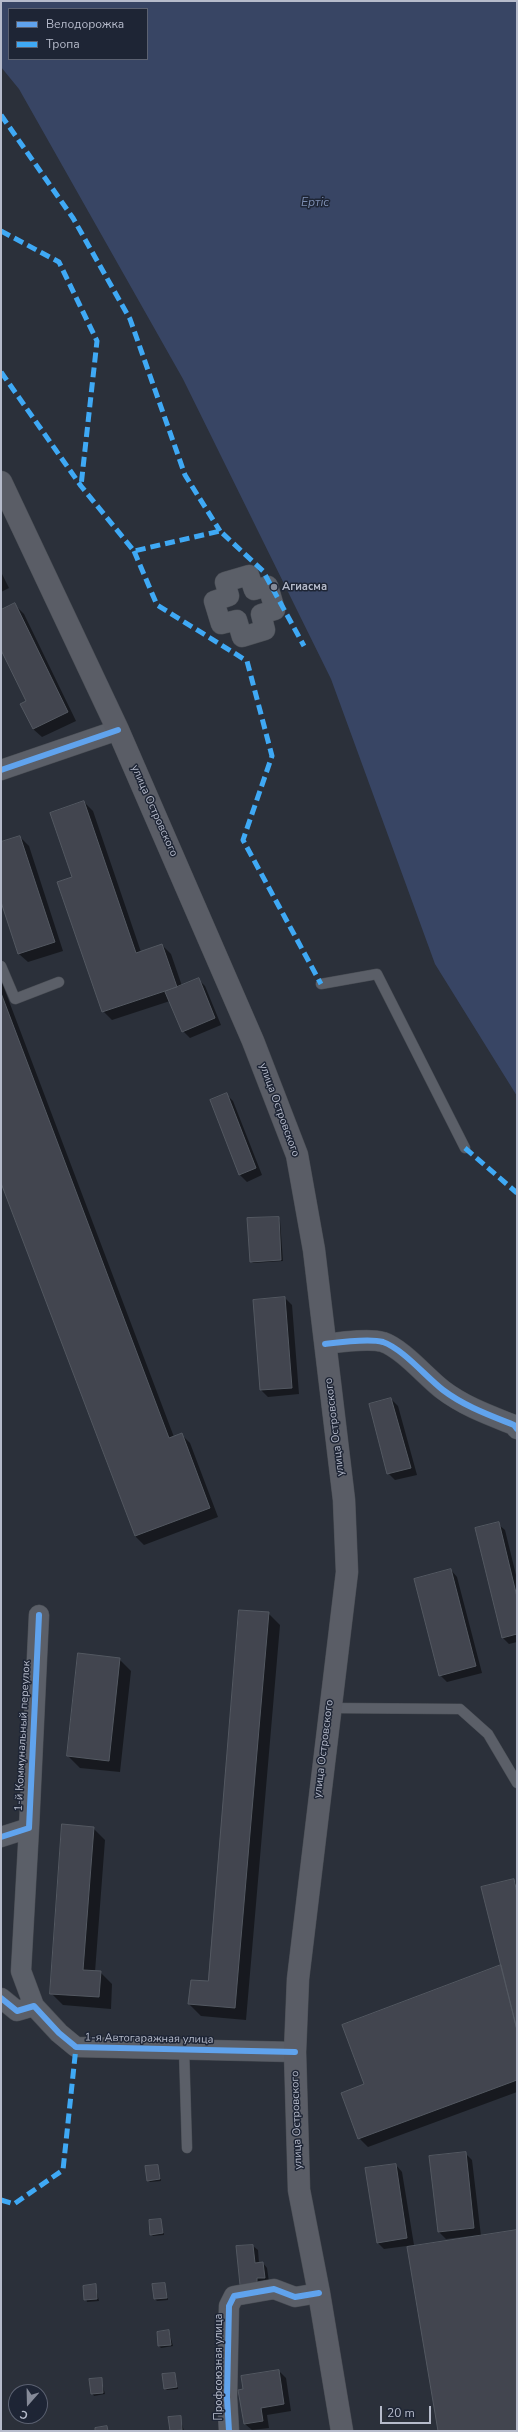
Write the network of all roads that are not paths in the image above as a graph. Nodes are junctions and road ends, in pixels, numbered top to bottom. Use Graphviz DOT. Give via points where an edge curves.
graph roads {
  1 [pos="1,482"];
  2 [pos="118,730"];
  3 [pos="1,770"];
  4 [pos="1,966"];
  5 [pos="59,982"];
  6 [pos="321,984"];
  7 [pos="465,1148"];
  8 [pos="325,1344"];
  9 [pos="517,1429"];
  10 [pos="39,1615"];
  11 [pos="329,1708"];
  12 [pos="517,1783"];
  13 [pos="29,1828"];
  14 [pos="1,1837"];
  15 [pos="1,1998"];
  16 [pos="34,2006"];
  17 [pos="184,2050"];
  18 [pos="295,2052"];
  19 [pos="187,2148"];
  20 [pos="320,2293"];
  21 [pos="229,2431"];
  22 [pos="342,2431"];
  1 -- 2 [label="main road, улица Островского"];
  2 -- 3 [label="street"];
  2 -- 8 [label="main road, улица Островского" via="250,1034 297,1155 314,1250"];
  4 -- 5 [label="lane" via="15,999"];
  6 -- 7 [label="lane" via="377,974"];
  8 -- 9 [label="street" via="353,1341 383,1342 414,1363 442,1390 470,1407 514,1425"];
  8 -- 11 [label="main road, улица Островского" via="344,1500 347,1572"];
  10 -- 13 [label="street, 1-й Коммунальный переулок"];
  11 -- 12 [label="lane" via="460,1709 488,1734"];
  11 -- 18 [label="main road, улица Островского" via="298,1980"];
  13 -- 14 [label="street"];
  13 -- 16 [label="street, 1-й Коммунальный переулок" via="21,1971"];
  15 -- 16 [label="street" via="17,2011"];
  16 -- 17 [label="street, 1-я Автогаражная улица" via="76,2047"];
  17 -- 18 [label="street, 1-я Автогаражная улица"];
  17 -- 19 [label="lane"];
  18 -- 20 [label="main road, улица Островского" via="299,2190"];
  20 -- 21 [label="street, Профсоюзная улица" via="295,2298 274,2289 234,2296 229,2306"];
  20 -- 22 [label="main road, улица Островского"];
}
